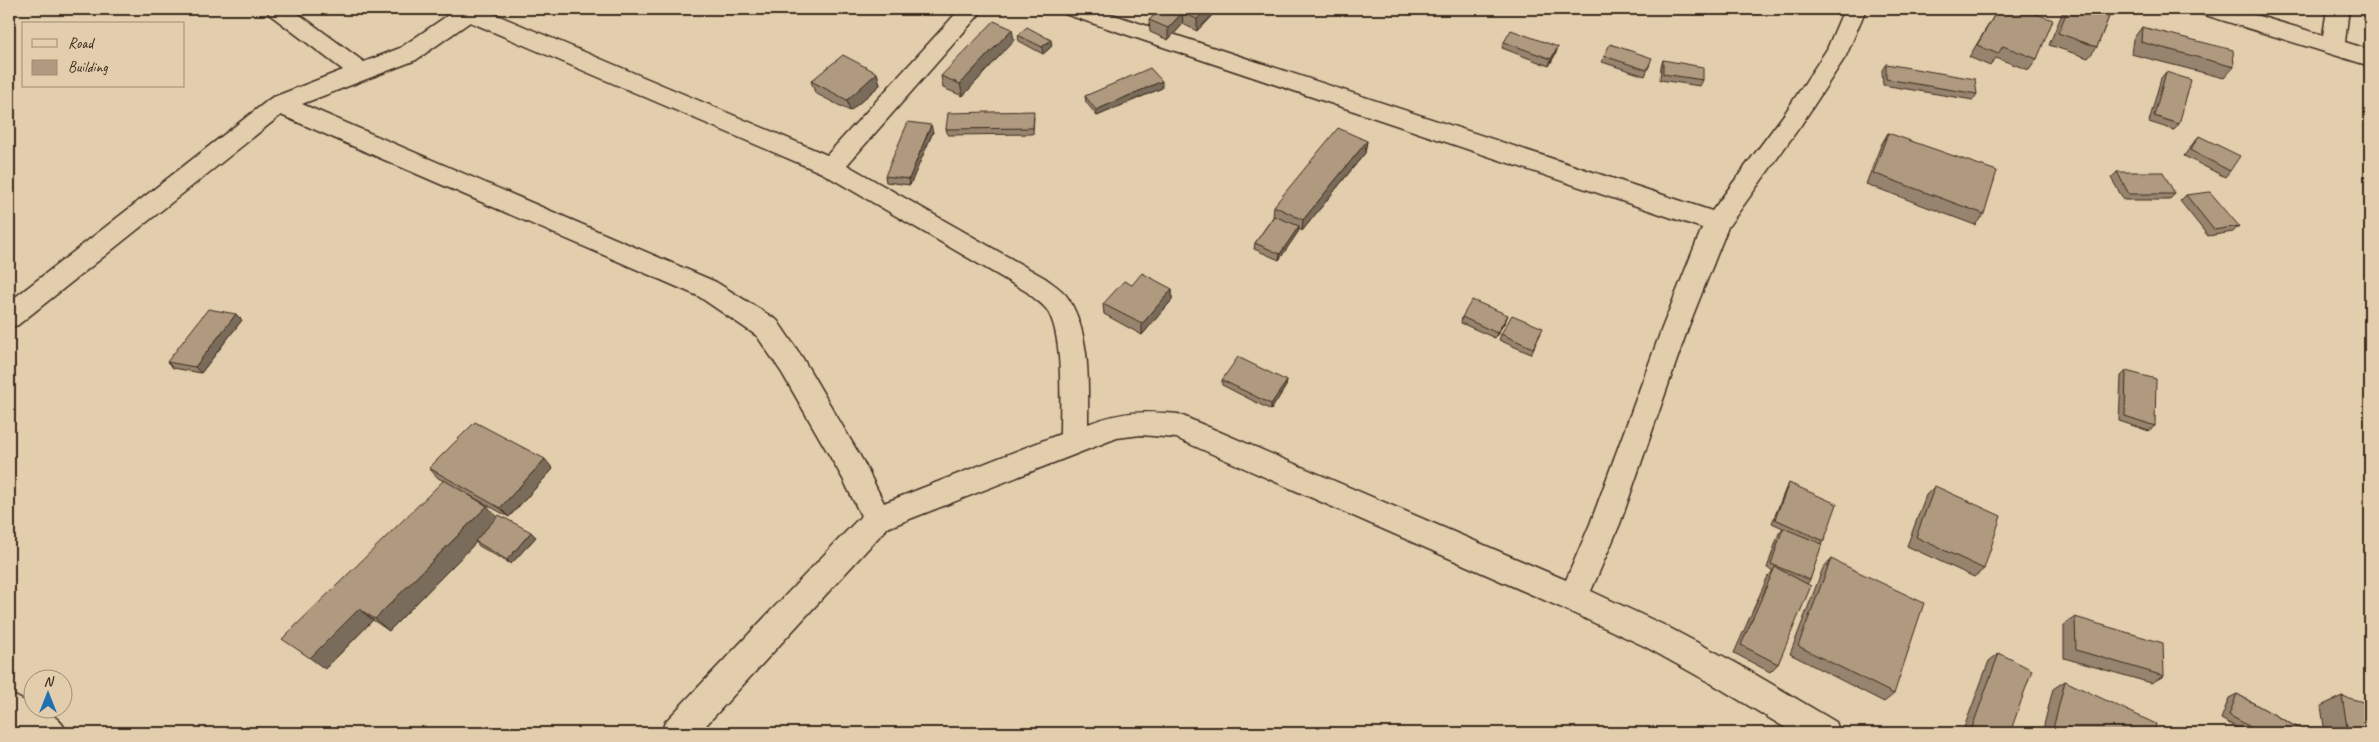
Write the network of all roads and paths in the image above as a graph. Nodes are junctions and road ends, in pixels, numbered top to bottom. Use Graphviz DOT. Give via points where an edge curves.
graph roads {
  1 [pos="278,9"];
  2 [pos="973,9"];
  3 [pos="1073,9"];
  4 [pos="1855,9"];
  5 [pos="2210,9"];
  6 [pos="2338,9"];
  7 [pos="469,11"];
  8 [pos="2333,46"];
  9 [pos="2370,58"];
  10 [pos="361,72"];
  11 [pos="279,104"];
  12 [pos="832,166"];
  13 [pos="1717,223"];
  14 [pos="9,318"];
  15 [pos="1074,441"];
  16 [pos="877,519"];
  17 [pos="1573,598"];
  18 [pos="9,709"];
  19 [pos="51,733"];
  20 [pos="677,733"];
  21 [pos="1824,733"];
  1 -- 10 [label="street"];
  2 -- 12 [label="street"];
  3 -- 13 [label="street"];
  4 -- 13 [label="street" via="1838,50 1793,120"];
  5 -- 8 [label="street"];
  6 -- 8 [label="street"];
  7 -- 10 [label="street" via="408,54"];
  7 -- 12 [label="street"];
  8 -- 9 [label="street"];
  10 -- 11 [label="street"];
  11 -- 14 [label="street"];
  11 -- 16 [label="street" via="707,289 745,312 767,328 792,365 854,470"];
  12 -- 15 [label="street" via="1036,285 1058,304 1067,323"];
  13 -- 17 [label="street" via="1674,328 1605,524"];
  15 -- 16 [label="street"];
  15 -- 17 [label="street" via="1116,426 1141,423 1178,426"];
  16 -- 20 [label="street"];
  17 -- 21 [label="street" via="1655,636"];
  18 -- 19 [label="street"];
}
